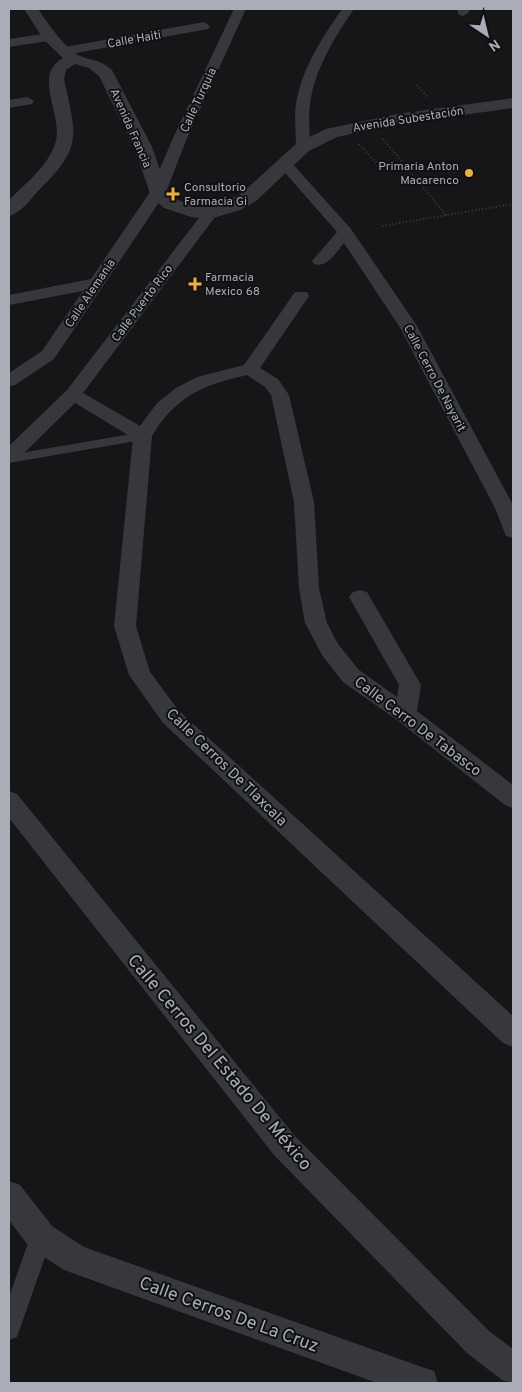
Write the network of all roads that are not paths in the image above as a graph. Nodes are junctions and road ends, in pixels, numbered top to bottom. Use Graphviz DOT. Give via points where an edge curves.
graph roads {
  1 [pos="31,9"];
  2 [pos="240,9"];
  3 [pos="348,9"];
  4 [pos="204,26"];
  5 [pos="50,37"];
  6 [pos="9,43"];
  7 [pos="69,55"];
  8 [pos="26,101"];
  9 [pos="513,103"];
  10 [pos="9,104"];
  11 [pos="303,147"];
  12 [pos="285,164"];
  13 [pos="158,192"];
  14 [pos="9,210"];
  15 [pos="210,213"];
  16 [pos="346,232"];
  17 [pos="320,261"];
  18 [pos="98,283"];
  19 [pos="300,296"];
  20 [pos="9,300"];
  21 [pos="250,369"];
  22 [pos="9,381"];
  23 [pos="73,394"];
  24 [pos="142,436"];
  25 [pos="9,458"];
  26 [pos="513,531"];
  27 [pos="360,597"];
  28 [pos="405,714"];
  29 [pos="513,798"];
  30 [pos="9,802"];
  31 [pos="513,1034"];
  32 [pos="9,1196"];
  33 [pos="41,1237"];
  34 [pos="9,1329"];
  35 [pos="513,1369"];
  36 [pos="422,1383"];
  1 -- 5 [label="street"];
  2 -- 13 [label="street, Calle Turquia"];
  3 -- 11 [label="street" via="313,68 303,104"];
  4 -- 7 [label="street, Calle Haiti"];
  5 -- 6 [label="street"];
  5 -- 7 [label="street"];
  7 -- 13 [label="street, Avenida Francia" via="94,64 106,73 143,147"];
  7 -- 14 [label="street" via="57,71 56,79 66,135 62,148 56,160"];
  8 -- 10 [label="street"];
  9 -- 11 [label="street, Avenida Subestación" via="345,129"];
  11 -- 12 [label="street, Avenida Subestación"];
  12 -- 15 [label="street, Avenida Subestación" via="249,197"];
  12 -- 16 [label="street"];
  13 -- 15 [label="street" via="171,204 191,212"];
  13 -- 18 [label="street, Calle Alemania"];
  15 -- 23 [label="street, Calle Puerto Rico"];
  16 -- 17 [label="street"];
  16 -- 26 [label="street, Calle Cerro De Nayarit" via="408,326 505,508"];
  18 -- 20 [label="street"];
  18 -- 22 [label="street, Calle Alemania" via="48,355"];
  19 -- 21 [label="street"];
  21 -- 24 [label="street" via="211,377 184,390 163,407"];
  21 -- 28 [label="street, Calle Cerro De Tabasco" via="272,383 280,395 304,502 309,588 316,623 350,676"];
  23 -- 24 [label="street"];
  23 -- 25 [label="street"];
  24 -- 25 [label="street"];
  24 -- 31 [label="street, Calle Cerros De Tlaxcala" via="125,626 140,675 172,717"];
  27 -- 28 [label="street" via="410,685"];
  28 -- 29 [label="street, Calle Cerro De Tabasco"];
  30 -- 35 [label="street, Calle Cerros Del Estado De México" via="284,1145 478,1342"];
  32 -- 33 [label="street, Calle Cerros De La Cruz"];
  33 -- 34 [label="street"];
  33 -- 36 [label="street, Calle Cerros De La Cruz" via="74,1259"];
}
